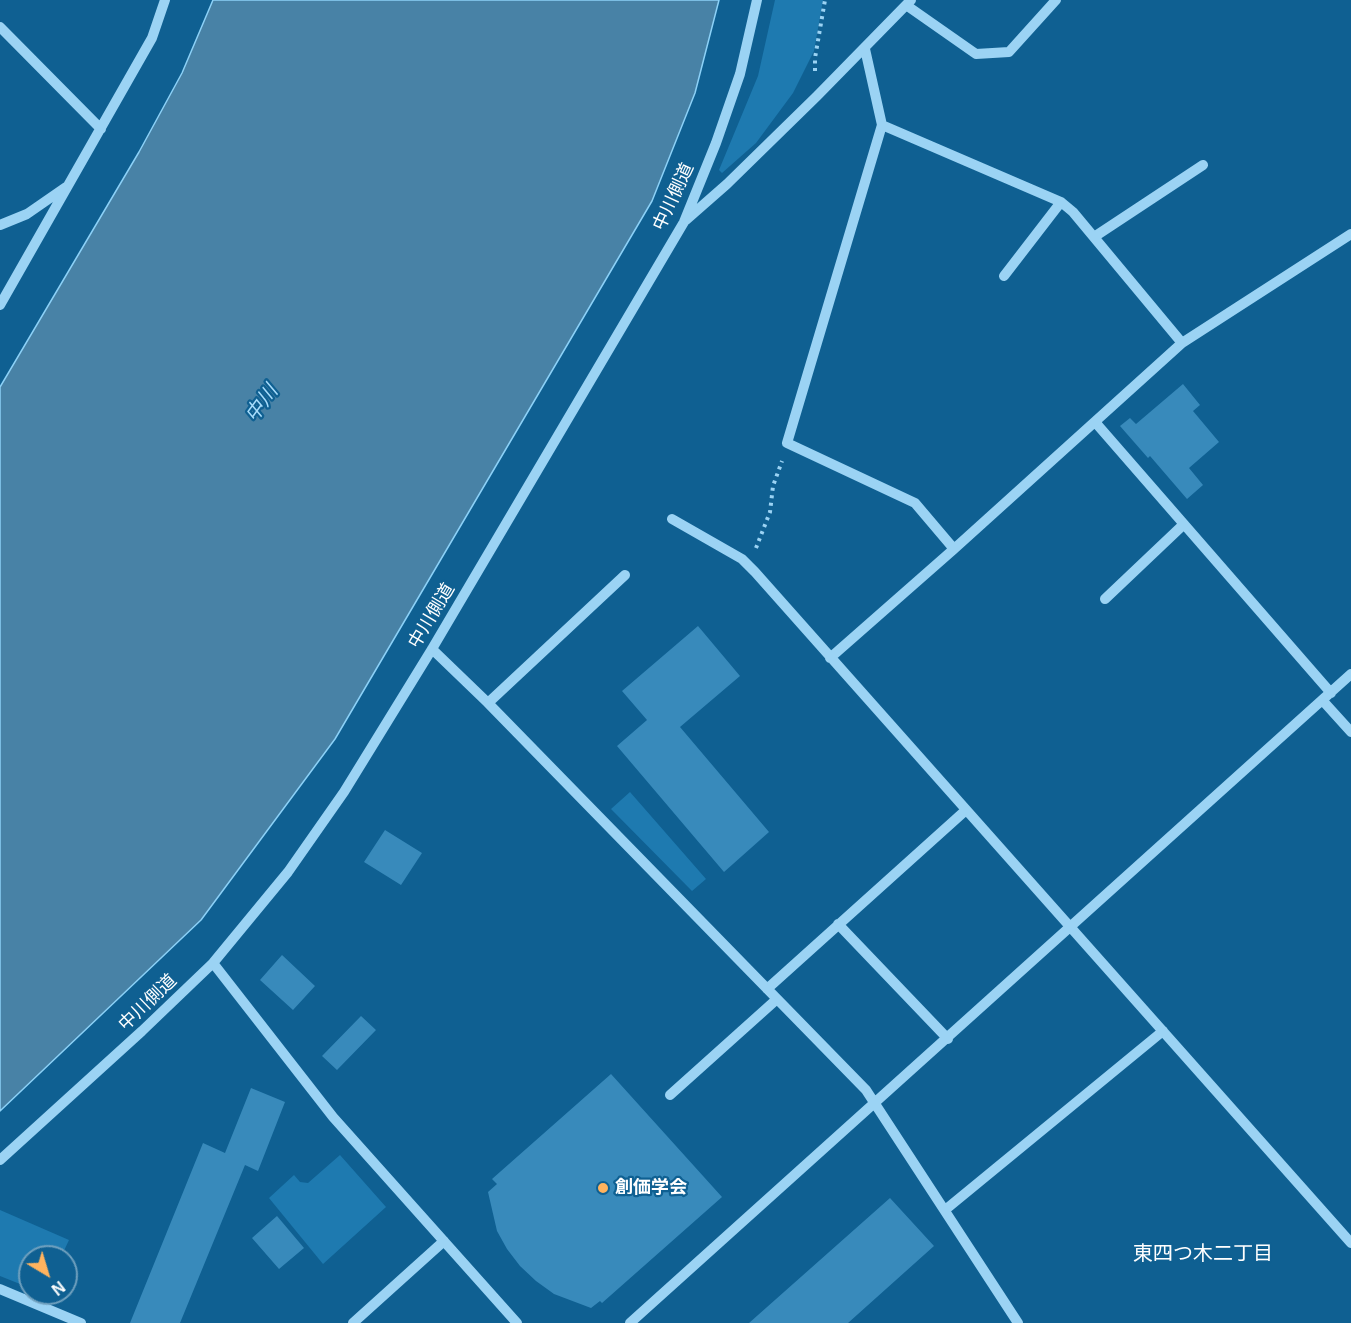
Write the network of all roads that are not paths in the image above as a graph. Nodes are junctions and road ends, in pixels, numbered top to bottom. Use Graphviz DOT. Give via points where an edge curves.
graph roads {
  1 [pos="165,0"];
  2 [pos="757,0"];
  3 [pos="1056,0"];
  4 [pos="908,2"];
  5 [pos="0,27"];
  6 [pos="865,49"];
  7 [pos="882,125"];
  8 [pos="101,129"];
  9 [pos="1203,165"];
  10 [pos="69,185"];
  11 [pos="1061,202"];
  12 [pos="684,222"];
  13 [pos="0,225"];
  14 [pos="1351,234"];
  15 [pos="1094,237"];
  16 [pos="1004,276"];
  17 [pos="0,305"];
  18 [pos="1182,343"];
  19 [pos="1095,422"];
  20 [pos="672,519"];
  21 [pos="1183,525"];
  22 [pos="954,549"];
  23 [pos="625,575"];
  24 [pos="1105,599"];
  25 [pos="432,649"];
  26 [pos="830,658"];
  27 [pos="1351,674"];
  28 [pos="1327,697"];
  29 [pos="488,703"];
  30 [pos="1351,732"];
  31 [pos="966,810"];
  32 [pos="838,924"];
  33 [pos="1071,927"];
  34 [pos="213,963"];
  35 [pos="767,989"];
  36 [pos="777,999"];
  37 [pos="1163,1031"];
  38 [pos="948,1039"];
  39 [pos="670,1095"];
  40 [pos="875,1103"];
  41 [pos="0,1160"];
  42 [pos="945,1210"];
  43 [pos="444,1241"];
  44 [pos="1351,1243"];
  45 [pos="0,1289"];
  46 [pos="81,1323"];
  47 [pos="353,1323"];
  48 [pos="517,1323"];
  49 [pos="630,1323"];
  50 [pos="1018,1323"];
  1 -- 8 [label="street" via="152,38"];
  2 -- 12 [label="street, 中川側道" via="740,74"];
  3 -- 4 [label="street" via="1009,52 976,54"];
  4 -- 6 [label="street"];
  5 -- 8 [label="street"];
  6 -- 7 [label="street"];
  6 -- 12 [label="street"];
  7 -- 11 [label="street"];
  7 -- 22 [label="street" via="787,443 915,503"];
  8 -- 10 [label="street"];
  9 -- 15 [label="street"];
  10 -- 13 [label="street" via="27,214"];
  10 -- 17 [label="street"];
  11 -- 15 [label="street"];
  11 -- 16 [label="street"];
  12 -- 25 [label="street, 中川側道"];
  14 -- 18 [label="street"];
  15 -- 18 [label="street"];
  18 -- 19 [label="street"];
  19 -- 21 [label="street"];
  19 -- 22 [label="street"];
  20 -- 26 [label="street" via="742,559"];
  21 -- 24 [label="street"];
  21 -- 28 [label="street"];
  22 -- 26 [label="street"];
  23 -- 29 [label="street"];
  25 -- 29 [label="street"];
  25 -- 34 [label="street, 中川側道" via="344,792 288,872"];
  26 -- 31 [label="street"];
  27 -- 28 [label="street"];
  28 -- 30 [label="street"];
  28 -- 33 [label="street"];
  29 -- 35 [label="street"];
  31 -- 32 [label="street"];
  31 -- 33 [label="street"];
  32 -- 35 [label="street"];
  32 -- 38 [label="street"];
  33 -- 37 [label="street"];
  33 -- 38 [label="street"];
  34 -- 41 [label="street, 中川側道"];
  34 -- 43 [label="street" via="333,1117"];
  35 -- 36 [label="street"];
  36 -- 39 [label="street"];
  36 -- 40 [label="street"];
  37 -- 42 [label="street"];
  37 -- 44 [label="street"];
  38 -- 40 [label="street"];
  40 -- 42 [label="street"];
  40 -- 49 [label="street"];
  42 -- 50 [label="street"];
  43 -- 47 [label="street"];
  43 -- 48 [label="street"];
  45 -- 46 [label="street"];
}
